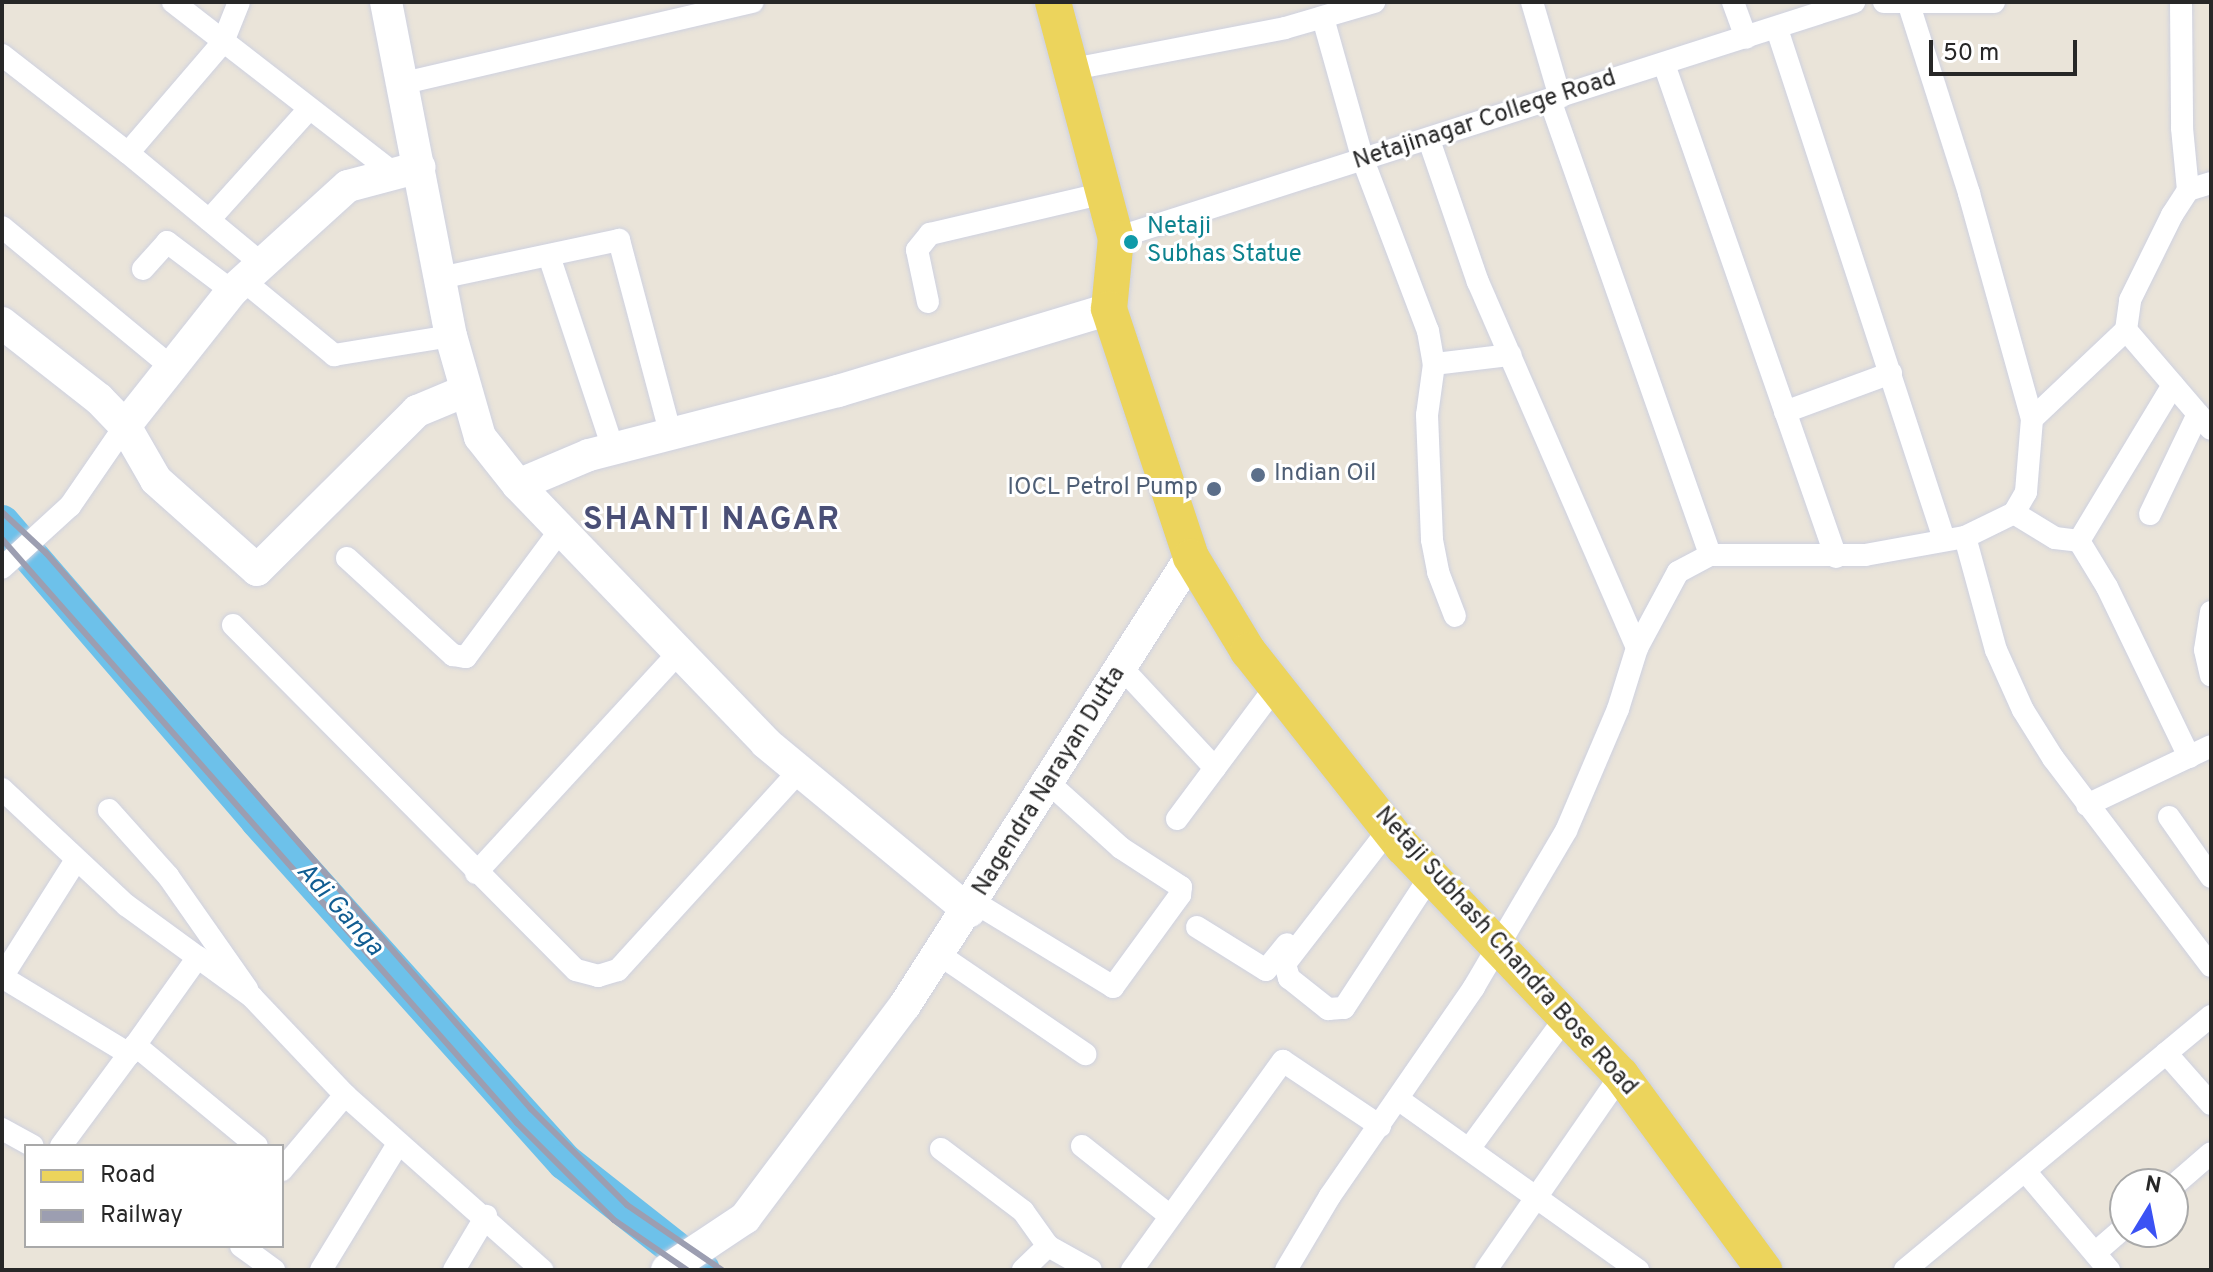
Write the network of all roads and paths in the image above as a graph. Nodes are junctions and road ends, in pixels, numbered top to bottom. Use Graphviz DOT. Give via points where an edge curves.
graph roads {
  1 [pos="173,2"];
  2 [pos="239,2"];
  3 [pos="386,2"];
  4 [pos="753,2"];
  5 [pos="1053,2"];
  6 [pos="1374,2"];
  7 [pos="1532,2"];
  8 [pos="1733,2"];
  9 [pos="1854,2"];
  10 [pos="1884,2"];
  11 [pos="1908,2"];
  12 [pos="1994,2"];
  13 [pos="2181,2"];
  14 [pos="685,11"];
  15 [pos="1323,18"];
  16 [pos="1777,29"];
  17 [pos="1746,38"];
  18 [pos="223,42"];
  19 [pos="2,55"];
  20 [pos="1664,64"];
  21 [pos="1073,69"];
  22 [pos="404,83"];
  23 [pos="1555,99"];
  24 [pos="309,109"];
  25 [pos="1429,140"];
  26 [pos="128,153"];
  27 [pos="1363,160"];
  28 [pos="407,170"];
  29 [pos="2211,183"];
  30 [pos="2188,190"];
  31 [pos="1105,193"];
  32 [pos="209,220"];
  33 [pos="2,227"];
  34 [pos="1116,238"];
  35 [pos="549,256"];
  36 [pos="143,269"];
  37 [pos="440,278"];
  38 [pos="246,279"];
  39 [pos="928,302"];
  40 [pos="1109,309"];
  41 [pos="2,323"];
  42 [pos="2126,330"];
  43 [pos="451,336"];
  44 [pos="1510,355"];
  45 [pos="1434,364"];
  46 [pos="171,367"];
  47 [pos="1891,373"];
  48 [pos="2173,385"];
  49 [pos="465,391"];
  50 [pos="1785,412"];
  51 [pos="2032,419"];
  52 [pos="2205,421"];
  53 [pos="125,426"];
  54 [pos="671,435"];
  55 [pos="613,448"];
  56 [pos="518,485"];
  57 [pos="2014,513"];
  58 [pos="2150,514"];
  59 [pos="561,529"];
  60 [pos="1954,538"];
  61 [pos="2079,541"];
  62 [pos="1710,555"];
  63 [pos="1191,557"];
  64 [pos="1836,557"];
  65 [pos="347,558"];
  66 [pos="6,563"];
  67 [pos="2211,612"];
  68 [pos="1455,616"];
  69 [pos="233,625"];
  70 [pos="1637,648"];
  71 [pos="679,652"];
  72 [pos="1121,667"];
  73 [pos="2211,675"];
  74 [pos="1276,686"];
  75 [pos="2211,746"];
  76 [pos="2189,757"];
  77 [pos="1215,768"];
  78 [pos="799,771"];
  79 [pos="1048,782"];
  80 [pos="2,789"];
  81 [pos="2087,805"];
  82 [pos="109,810"];
  83 [pos="2169,817"];
  84 [pos="1177,819"];
  85 [pos="1385,822"];
  86 [pos="76,860"];
  87 [pos="476,873"];
  88 [pos="1431,875"];
  89 [pos="2211,877"];
  90 [pos="972,906"];
  91 [pos="1197,927"];
  92 [pos="1498,945"];
  93 [pos="940,955"];
  94 [pos="198,957"];
  95 [pos="2211,966"];
  96 [pos="252,997"];
  97 [pos="2211,1016"];
  98 [pos="1566,1017"];
  99 [pos="132,1050"];
  100 [pos="2166,1053"];
  101 [pos="1085,1054"];
  102 [pos="1621,1075"];
  103 [pos="345,1095"];
  104 [pos="1398,1099"];
  105 [pos="2211,1104"];
  106 [pos="1380,1126"];
  107 [pos="2,1129"];
  108 [pos="29,1144"];
  109 [pos="62,1144"];
  110 [pos="254,1144"];
  111 [pos="398,1144"];
  112 [pos="1082,1146"];
  113 [pos="941,1149"];
  114 [pos="1469,1149"];
  115 [pos="2211,1153"];
  116 [pos="284,1167"];
  117 [pos="2025,1171"];
  118 [pos="2189,1172"];
  119 [pos="1539,1200"];
  120 [pos="486,1216"];
  121 [pos="1170,1216"];
  122 [pos="1048,1246"];
  123 [pos="243,1248"];
  124 [pos="2102,1262"];
  125 [pos="263,1267"];
  126 [pos="321,1270"];
  127 [pos="454,1270"];
  128 [pos="542,1270"];
  129 [pos="667,1270"];
  130 [pos="1023,1270"];
  131 [pos="1091,1270"];
  132 [pos="1132,1270"];
  133 [pos="1286,1270"];
  134 [pos="1486,1270"];
  135 [pos="1638,1270"];
  136 [pos="1764,1270"];
  137 [pos="1905,1270"];
  1 -- 18 [label="street"];
  2 -- 18 [label="street"];
  3 -- 22 [label="street"];
  4 -- 14 [label="street"];
  5 -- 21 [label="main road, Netaji Subhash Chandra Bose Road"];
  6 -- 15 [label="street"];
  7 -- 23 [label="street"];
  8 -- 17 [label="street"];
  9 -- 16 [label="street, Netajinagar College Road"];
  10 -- 11 [label="street"];
  11 -- 12 [label="street"];
  11 -- 51 [label="street" via="1969,193"];
  13 -- 30 [label="street"];
  14 -- 22 [label="street"];
  15 -- 21 [label="street"];
  15 -- 27 [label="street"];
  16 -- 17 [label="street, Netajinagar College Road"];
  16 -- 47 [label="street"];
  17 -- 20 [label="street, Netajinagar College Road"];
  18 -- 24 [label="street"];
  18 -- 26 [label="street"];
  19 -- 26 [label="street"];
  20 -- 23 [label="street, Netajinagar College Road"];
  20 -- 50 [label="street"];
  21 -- 31 [label="main road, Netaji Subhash Chandra Bose Road"];
  22 -- 28 [label="street"];
  23 -- 25 [label="street, Netajinagar College Road"];
  23 -- 62 [label="street"];
  24 -- 28 [label="street"];
  24 -- 32 [label="street"];
  25 -- 27 [label="street, Netajinagar College Road"];
  25 -- 44 [label="street" via="1452,216"];
  26 -- 32 [label="street"];
  27 -- 34 [label="street, Netajinagar College Road"];
  27 -- 45 [label="street" via="1410,277"];
  28 -- 37 [label="street"];
  28 -- 38 [label="street" via="348,186"];
  29 -- 30 [label="street"];
  30 -- 42 [label="street" via="2130,300"];
  31 -- 34 [label="main road, Netaji Subhash Chandra Bose Road"];
  31 -- 39 [label="street" via="930,234 917,250"];
  32 -- 38 [label="street"];
  33 -- 46 [label="street"];
  34 -- 40 [label="main road, Netaji Subhash Chandra Bose Road"];
  35 -- 37 [label="street"];
  35 -- 54 [label="street" via="612,239 623,245"];
  35 -- 55 [label="street"];
  36 -- 38 [label="street" via="167,242"];
  37 -- 43 [label="street"];
  38 -- 43 [label="street" via="334,355"];
  38 -- 46 [label="street"];
  40 -- 54 [label="street"];
  40 -- 63 [label="main road, Netaji Subhash Chandra Bose Road"];
  41 -- 53 [label="street" via="99,399"];
  42 -- 48 [label="street"];
  42 -- 51 [label="street"];
  43 -- 49 [label="street"];
  44 -- 45 [label="street"];
  44 -- 70 [label="street"];
  45 -- 68 [label="street" via="1427,415 1432,540"];
  46 -- 53 [label="street"];
  47 -- 50 [label="street"];
  47 -- 60 [label="street"];
  48 -- 52 [label="street"];
  48 -- 61 [label="street"];
  49 -- 53 [label="street" via="417,411 257,570 156,480"];
  49 -- 56 [label="street" via="480,437"];
  50 -- 64 [label="street"];
  51 -- 57 [label="street" via="2031,470"];
  52 -- 58 [label="street"];
  53 -- 66 [label="street" via="70,506"];
  54 -- 55 [label="street"];
  55 -- 56 [label="street"];
  56 -- 59 [label="street"];
  57 -- 60 [label="street"];
  57 -- 61 [label="street" via="2055,538"];
  59 -- 65 [label="street" via="466,657 453,655"];
  59 -- 71 [label="street"];
  60 -- 64 [label="street"];
  60 -- 81 [label="street" via="2023,710"];
  61 -- 76 [label="street"];
  62 -- 64 [label="street"];
  62 -- 70 [label="street" via="1678,572"];
  63 -- 72 [label="street, Nagendra Narayan Dutta"];
  63 -- 74 [label="main road, Netaji Subhash Chandra Bose Road" via="1248,651"];
  67 -- 73 [label="street" via="2205,650"];
  69 -- 87 [label="street"];
  70 -- 92 [label="street" via="1618,709 1566,831"];
  71 -- 78 [label="street"];
  71 -- 87 [label="street" via="509,831"];
  72 -- 77 [label="street"];
  72 -- 79 [label="street, Nagendra Narayan Dutta"];
  74 -- 77 [label="street"];
  74 -- 85 [label="main road, Netaji Subhash Chandra Bose Road"];
  75 -- 76 [label="street"];
  76 -- 81 [label="street"];
  77 -- 84 [label="street"];
  78 -- 87 [label="street" via="618,970 598,976 576,970"];
  78 -- 90 [label="street"];
  79 -- 90 [label="street, Nagendra Narayan Dutta"];
  79 -- 90 [label="street" via="1121,848 1181,887 1180,895 1113,987"];
  80 -- 86 [label="street"];
  81 -- 95 [label="street"];
  82 -- 96 [label="street" via="168,876 232,961"];
  83 -- 89 [label="street"];
  85 -- 88 [label="main road, Netaji Subhash Chandra Bose Road"];
  85 -- 88 [label="street" via="1285,964 1289,978 1328,1009 1344,1008"];
  85 -- 91 [label="street" via="1266,970"];
  86 -- 94 [label="street"];
  86 -- 99 [label="street" via="2,977"];
  88 -- 92 [label="main road, Netaji Subhash Chandra Bose Road"];
  90 -- 93 [label="street, Nagendra Narayan Dutta"];
  92 -- 98 [label="main road, Netaji Subhash Chandra Bose Road"];
  92 -- 104 [label="street"];
  93 -- 101 [label="street"];
  93 -- 129 [label="street, Nagendra Narayan Dutta" via="745,1218"];
  94 -- 96 [label="street"];
  94 -- 99 [label="street"];
  96 -- 103 [label="street"];
  97 -- 100 [label="street"];
  98 -- 102 [label="main road, Netaji Subhash Chandra Bose Road"];
  98 -- 114 [label="street"];
  99 -- 109 [label="street"];
  99 -- 110 [label="street"];
  100 -- 105 [label="street"];
  100 -- 117 [label="street"];
  102 -- 119 [label="street"];
  102 -- 136 [label="main road, Netaji Subhash Chandra Bose Road"];
  103 -- 111 [label="street"];
  103 -- 116 [label="street"];
  104 -- 106 [label="street"];
  104 -- 114 [label="street"];
  106 -- 121 [label="street" via="1283,1061"];
  106 -- 133 [label="street"];
  107 -- 108 [label="street"];
  111 -- 120 [label="street"];
  111 -- 126 [label="street"];
  112 -- 121 [label="street"];
  113 -- 122 [label="street" via="1023,1211"];
  114 -- 119 [label="street"];
  115 -- 118 [label="street"];
  117 -- 124 [label="street"];
  117 -- 137 [label="street"];
  119 -- 134 [label="street"];
  119 -- 135 [label="street"];
  120 -- 127 [label="street"];
  120 -- 128 [label="street"];
  121 -- 132 [label="street"];
  122 -- 130 [label="street"];
  122 -- 131 [label="street"];
  123 -- 125 [label="street"];
}
